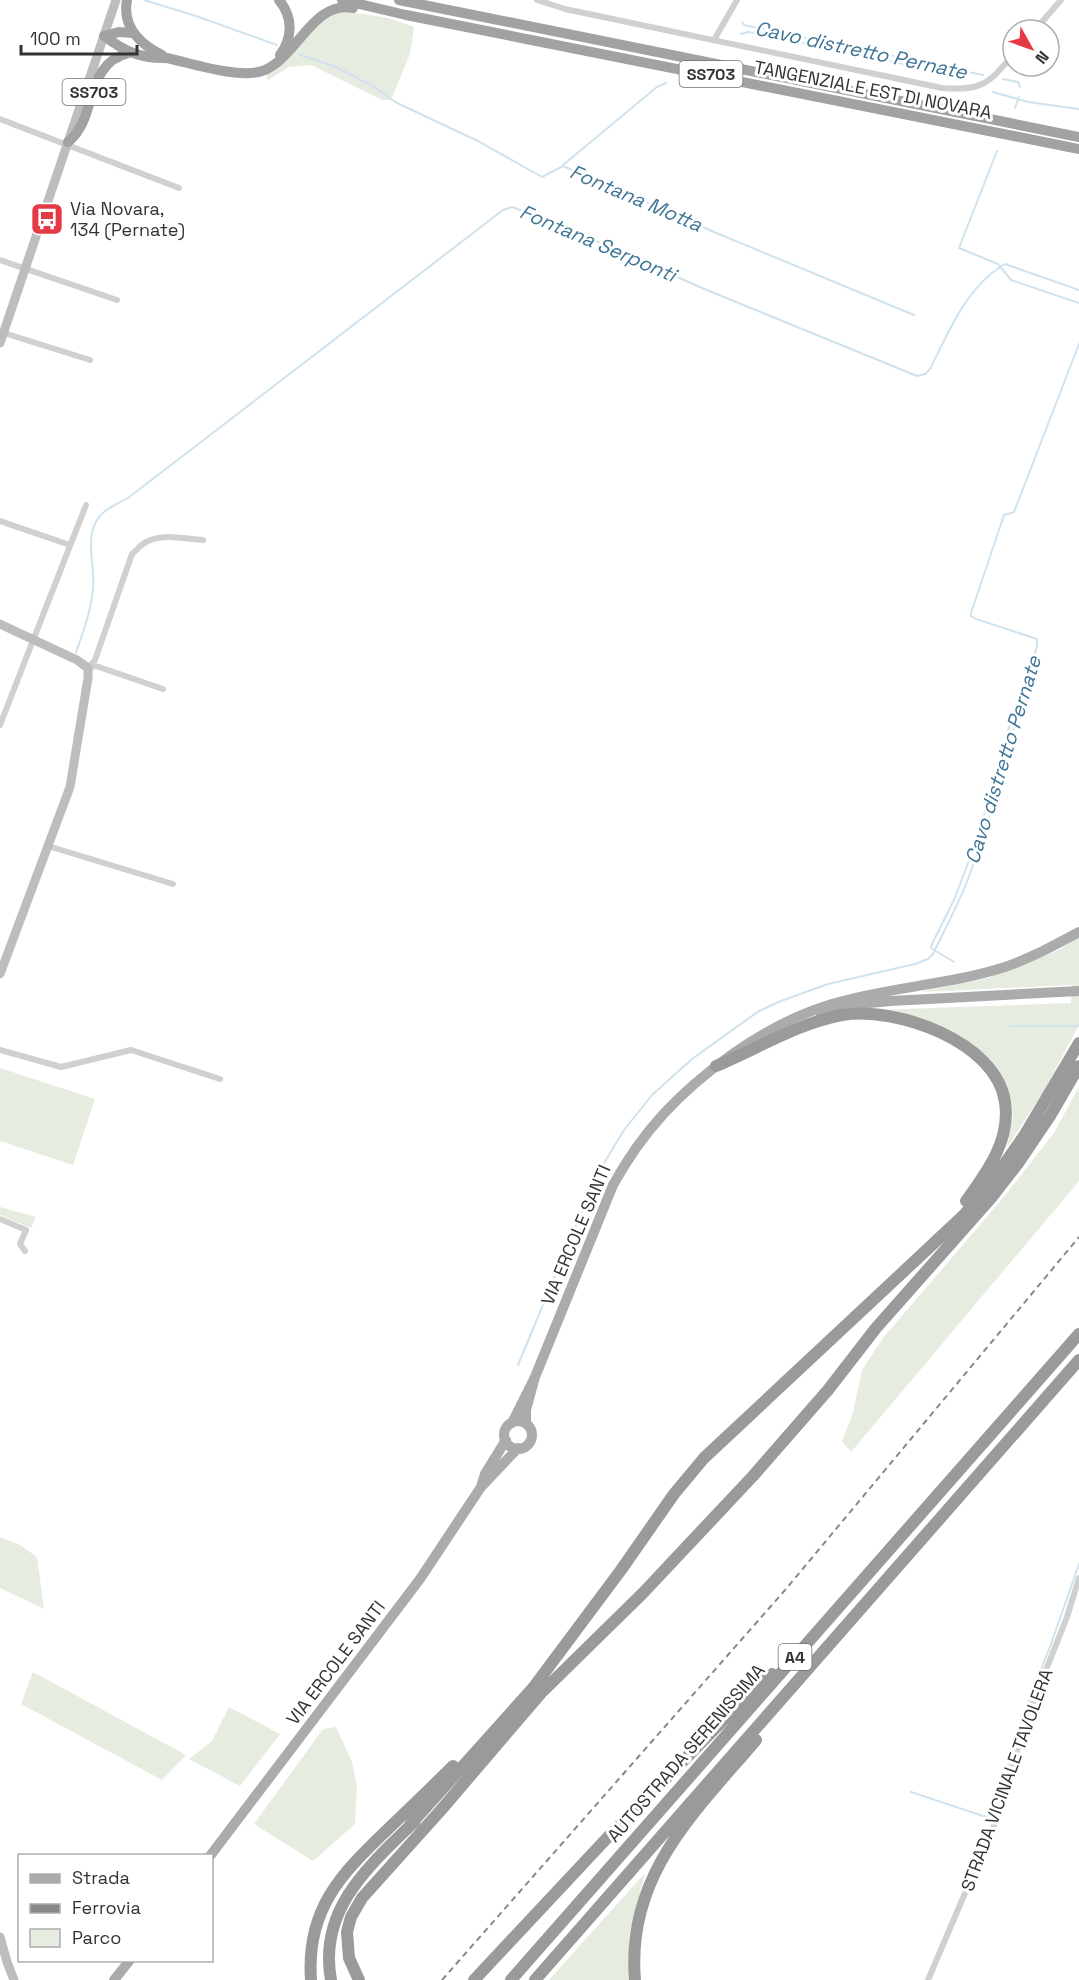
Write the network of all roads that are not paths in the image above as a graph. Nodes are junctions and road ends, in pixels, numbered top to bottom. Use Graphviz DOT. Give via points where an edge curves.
graph roads {
  1 [pos="116,0"];
  2 [pos="127,0"];
  3 [pos="279,0"];
  4 [pos="342,0"];
  5 [pos="399,0"];
  6 [pos="537,0"];
  7 [pos="737,0"];
  8 [pos="1061,0"];
  9 [pos="406,15"];
  10 [pos="1045,18"];
  11 [pos="133,33"];
  12 [pos="104,36"];
  13 [pos="714,40"];
  14 [pos="129,53"];
  15 [pos="167,58"];
  16 [pos="271,67"];
  17 [pos="1001,69"];
  18 [pos="0,119"];
  19 [pos="1079,137"];
  20 [pos="67,143"];
  21 [pos="1079,149"];
  22 [pos="179,188"];
  23 [pos="0,260"];
  24 [pos="25,269"];
  25 [pos="117,300"];
  26 [pos="4,333"];
  27 [pos="0,343"];
  28 [pos="90,360"];
  29 [pos="86,505"];
  30 [pos="0,520"];
  31 [pos="203,540"];
  32 [pos="70,545"];
  33 [pos="0,624"];
  34 [pos="33,640"];
  35 [pos="88,668"];
  36 [pos="163,689"];
  37 [pos="0,725"];
  38 [pos="48,846"];
  39 [pos="173,884"];
  40 [pos="1079,932"];
  41 [pos="0,974"];
  42 [pos="1079,991"];
  43 [pos="1079,1043"];
  44 [pos="0,1050"];
  45 [pos="716,1066"];
  46 [pos="1079,1066"];
  47 [pos="220,1079"];
  48 [pos="0,1220"];
  49 [pos="25,1251"];
  50 [pos="918,1259"];
  51 [pos="1079,1334"];
  52 [pos="1079,1360"];
  53 [pos="535,1377"];
  54 [pos="512,1423"];
  55 [pos="526,1423"];
  56 [pos="506,1440"];
  57 [pos="518,1448"];
  58 [pos="481,1487"];
  59 [pos="1079,1578"];
  60 [pos="799,1653"];
  61 [pos="785,1695"];
  62 [pos="513,1718"];
  63 [pos="212,1854"];
  64 [pos="0,1937"];
  65 [pos="7,1962"];
  66 [pos="130,1962"];
  67 [pos="131,1962"];
  68 [pos="8,1980"];
  69 [pos="14,1980"];
  70 [pos="114,1980"];
  71 [pos="123,1980"];
  72 [pos="311,1980"];
  73 [pos="331,1980"];
  74 [pos="359,1980"];
  75 [pos="474,1980"];
  76 [pos="510,1980"];
  77 [pos="535,1980"];
  78 [pos="635,1980"];
  79 [pos="928,1980"];
  1 -- 12 [label="main road"];
  2 -- 11 [label="highway"];
  3 -- 16 [label="highway" via="288,15 290,33"];
  4 -- 9 [label="highway, TANGENZIALE EST DI NOVARA / SS703"];
  5 -- 19 [label="highway, TANGENZIALE EST DI NOVARA / SS703"];
  6 -- 13 [label="street"];
  7 -- 13 [label="street"];
  8 -- 10 [label="street"];
  9 -- 16 [label="highway, SS703" via="349,7 331,10"];
  9 -- 21 [label="highway, TANGENZIALE EST DI NOVARA / SS703"];
  11 -- 12 [label="highway"];
  11 -- 15 [label="highway, SS703"];
  12 -- 14 [label="highway, SS703"];
  12 -- 20 [label="main road"];
  13 -- 17 [label="street" via="959,89 990,81"];
  14 -- 15 [label="highway, SS703"];
  14 -- 20 [label="highway, SS703" via="104,66 85,117"];
  15 -- 16 [label="highway, SS703" via="245,74"];
  18 -- 20 [label="street"];
  20 -- 22 [label="street"];
  20 -- 24 [label="main road"];
  23 -- 24 [label="street"];
  24 -- 25 [label="street"];
  24 -- 26 [label="main road"];
  26 -- 27 [label="main road"];
  26 -- 28 [label="street"];
  29 -- 32 [label="street"];
  30 -- 32 [label="street"];
  31 -- 35 [label="street" via="164,537 143,543 132,554"];
  32 -- 34 [label="street"];
  33 -- 34 [label="main road"];
  34 -- 35 [label="main road"];
  34 -- 37 [label="street"];
  35 -- 36 [label="street" via="96,666"];
  35 -- 38 [label="main road" via="70,787"];
  38 -- 39 [label="street"];
  38 -- 41 [label="main road"];
  40 -- 45 [label="main road" via="1028,958 992,970 831,1004 761,1034"];
  42 -- 45 [label="main road" via="891,1001 827,1012 776,1031"];
  43 -- 50 [label="highway" via="1001,1169 964,1215"];
  44 -- 47 [label="street" via="61,1067 131,1050"];
  45 -- 50 [label="highway" via="789,1032 843,1015 878,1015 929,1026 975,1054 1001,1088 1005,1103 1002,1136 987,1171"];
  45 -- 53 [label="main road, VIA ERCOLE SANTI" via="662,1115 613,1185"];
  46 -- 62 [label="highway" via="1019,1162 876,1328 828,1390 643,1593"];
  48 -- 49 [label="street" via="26,1230 20,1244"];
  50 -- 62 [label="highway" via="704,1458"];
  51 -- 60 [label="highway, AUTOSTRADA SERENISSIMA / A4"];
  52 -- 61 [label="highway, AUTOSTRADA SERENISSIMA / A4"];
  53 -- 54 [label="main road, VIA ERCOLE SANTI"];
  53 -- 55 [label="main road, VIA ERCOLE SANTI"];
  54 -- 55 [label="main road"];
  54 -- 56 [label="main road" via="506,1428"];
  55 -- 57 [label="main road" via="531,1439"];
  56 -- 57 [label="main road"];
  56 -- 58 [label="main road, VIA ERCOLE SANTI"];
  57 -- 58 [label="main road, VIA ERCOLE SANTI"];
  58 -- 63 [label="main road, VIA ERCOLE SANTI" via="420,1579"];
  59 -- 79 [label="street, STRADA VICINALE TAVOLERA" via="997,1818"];
  60 -- 75 [label="highway" via="759,1684"];
  60 -- 76 [label="highway, AUTOSTRADA SERENISSIMA / A4"];
  61 -- 77 [label="highway, AUTOSTRADA SERENISSIMA / A4"];
  61 -- 78 [label="highway" via="759,1737 673,1839 655,1870 641,1913"];
  62 -- 72 [label="highway" via="474,1745 338,1881 326,1900 313,1936"];
  62 -- 73 [label="highway" via="357,1881 343,1901 329,1945"];
  62 -- 74 [label="highway" via="356,1907 349,1925 347,1949"];
  64 -- 65 [label="main road"];
  65 -- 68 [label="main road"];
  65 -- 69 [label="main road"];
  66 -- 70 [label="main road"];
  67 -- 71 [label="main road"];
}
